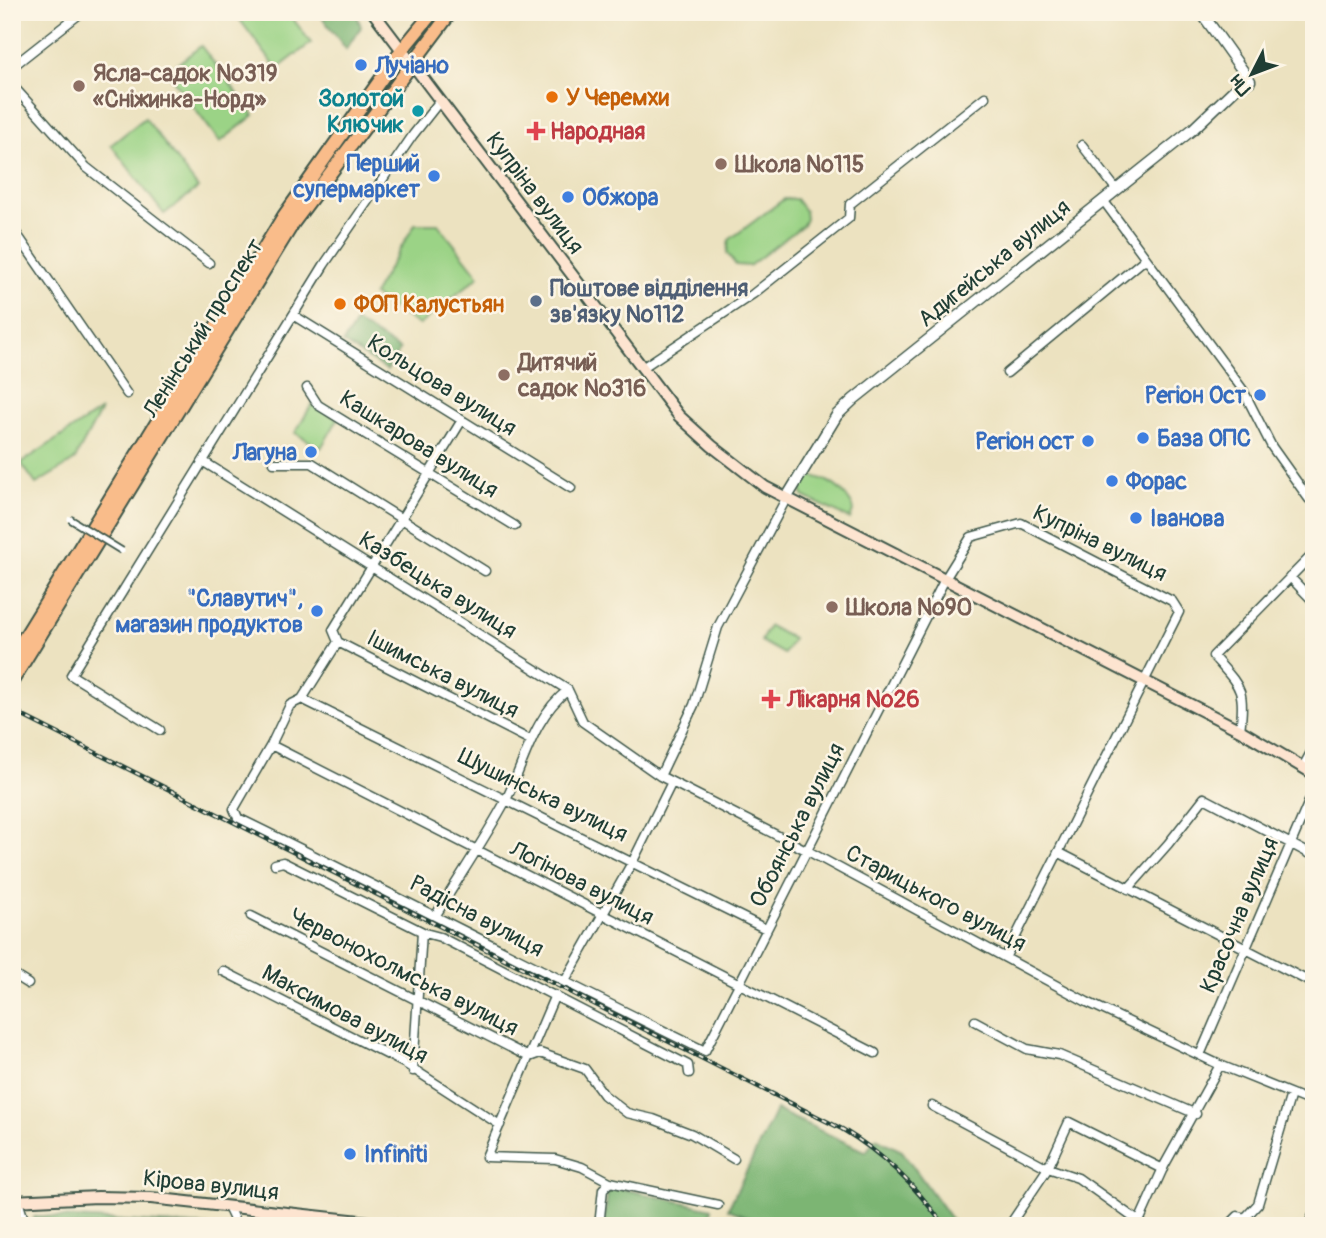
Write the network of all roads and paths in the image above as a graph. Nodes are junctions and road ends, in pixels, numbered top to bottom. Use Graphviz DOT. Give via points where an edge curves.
graph roads {
  1 [pos="65,12"];
  2 [pos="82,12"];
  3 [pos="373,12"];
  4 [pos="433,12"];
  5 [pos="451,12"];
  6 [pos="1201,12"];
  7 [pos="72,20"];
  8 [pos="401,51"];
  9 [pos="410,64"];
  10 [pos="12,67"];
  11 [pos="12,85"];
  12 [pos="985,97"];
  13 [pos="439,102"];
  14 [pos="1082,145"];
  15 [pos="1116,189"];
  16 [pos="1103,200"];
  17 [pos="12,227"];
  18 [pos="1145,259"];
  19 [pos="209,263"];
  20 [pos="293,315"];
  21 [pos="642,368"];
  22 [pos="1006,373"];
  23 [pos="307,388"];
  24 [pos="127,394"];
  25 [pos="462,420"];
  26 [pos="204,462"];
  27 [pos="274,463"];
  28 [pos="431,474"];
  29 [pos="571,488"];
  30 [pos="787,496"];
  31 [pos="1309,499"];
  32 [pos="70,519"];
  33 [pos="403,519"];
  34 [pos="515,526"];
  35 [pos="122,551"];
  36 [pos="1314,553"];
  37 [pos="374,566"];
  38 [pos="485,571"];
  39 [pos="1290,578"];
  40 [pos="945,579"];
  41 [pos="1314,602"];
  42 [pos="338,642"];
  43 [pos="12,658"];
  44 [pos="12,681"];
  45 [pos="1145,681"];
  46 [pos="568,690"];
  47 [pos="302,699"];
  48 [pos="160,730"];
  49 [pos="1240,730"];
  50 [pos="530,740"];
  51 [pos="271,745"];
  52 [pos="1314,747"];
  53 [pos="1303,767"];
  54 [pos="1314,774"];
  55 [pos="660,776"];
  56 [pos="672,782"];
  57 [pos="1314,790"];
  58 [pos="506,799"];
  59 [pos="1290,843"];
  60 [pos="475,850"];
  61 [pos="806,850"];
  62 [pos="1058,852"];
  63 [pos="1314,856"];
  64 [pos="633,861"];
  65 [pos="275,864"];
  66 [pos="1128,889"];
  67 [pos="436,915"];
  68 [pos="251,916"];
  69 [pos="602,916"];
  70 [pos="766,929"];
  71 [pos="422,932"];
  72 [pos="1245,951"];
  73 [pos="1006,956"];
  74 [pos="223,971"];
  75 [pos="12,974"];
  76 [pos="562,983"];
  77 [pos="738,983"];
  78 [pos="28,984"];
  79 [pos="1314,984"];
  80 [pos="555,995"];
  81 [pos="418,998"];
  82 [pos="975,1021"];
  83 [pos="705,1051"];
  84 [pos="875,1053"];
  85 [pos="1200,1055"];
  86 [pos="529,1057"];
  87 [pos="1220,1065"];
  88 [pos="413,1071"];
  89 [pos="689,1073"];
  90 [pos="1291,1094"];
  91 [pos="1314,1103"];
  92 [pos="932,1106"];
  93 [pos="1196,1114"];
  94 [pos="500,1125"];
  95 [pos="734,1159"];
  96 [pos="1048,1168"];
  97 [pos="1163,1169"];
  98 [pos="610,1182"];
  99 [pos="15,1201"];
  100 [pos="718,1205"];
  101 [pos="228,1207"];
  102 [pos="1314,1213"];
  103 [pos="349,1223"];
  104 [pos="1141,1225"];
  105 [pos="26,1226"];
  106 [pos="237,1226"];
  107 [pos="406,1226"];
  108 [pos="599,1226"];
  109 [pos="1009,1226"];
  110 [pos="1228,1226"];
  111 [pos="1308,1226"];
  1 -- 7 [label="street"];
  2 -- 7 [label="street"];
  3 -- 8 [label="main road, Купріна вулиця"];
  4 -- 8 [label="main road, Ленінський проспект"];
  5 -- 9 [label="main road, Ленінський проспект"];
  6 -- 15 [label="street, Адигейська вулиця" via="1250,81"];
  7 -- 10 [label="street"];
  8 -- 9 [label="main road, Купріна вулиця"];
  8 -- 43 [label="main road, Ленінський проспект" via="284,216"];
  9 -- 13 [label="main road, Купріна вулиця"];
  9 -- 44 [label="main road, Ленінський проспект" via="293,223"];
  11 -- 19 [label="street" via="86,167"];
  12 -- 21 [label="street" via="850,204 849,218 786,269"];
  13 -- 20 [label="street" via="412,135"];
  13 -- 21 [label="main road, Купріна вулиця"];
  14 -- 15 [label="street"];
  15 -- 16 [label="street, Адигейська вулиця"];
  16 -- 18 [label="street"];
  16 -- 30 [label="street, Адигейська вулиця" via="837,415"];
  17 -- 24 [label="street"];
  18 -- 22 [label="street"];
  18 -- 31 [label="street" via="1243,390 1272,447"];
  20 -- 25 [label="street, Кольцова вулиця"];
  20 -- 26 [label="street"];
  21 -- 30 [label="main road, Купріна вулиця" via="680,416 712,446 765,487"];
  23 -- 28 [label="street, Кашкарова вулиця" via="318,405"];
  25 -- 28 [label="street"];
  25 -- 29 [label="street, Кольцова вулиця"];
  26 -- 37 [label="street, Казбецька вулиця"];
  26 -- 48 [label="street" via="71,675"];
  27 -- 33 [label="street" via="312,463"];
  28 -- 33 [label="street"];
  28 -- 34 [label="street, Кашкарова вулиця"];
  30 -- 40 [label="main road, Купріна вулиця"];
  30 -- 55 [label="street" via="718,627 694,705"];
  32 -- 35 [label="street, bridge"];
  33 -- 37 [label="street"];
  33 -- 38 [label="street"];
  36 -- 39 [label="street"];
  37 -- 42 [label="street" via="333,630"];
  37 -- 46 [label="street, Казбецька вулиця"];
  39 -- 41 [label="street"];
  39 -- 49 [label="street" via="1213,656 1239,686 1244,702"];
  40 -- 45 [label="main road, Купріна вулиця"];
  40 -- 45 [label="street, Купріна вулиця" via="971,537 1021,523 1172,601 1179,612"];
  40 -- 61 [label="street, Обоянська вулиця"];
  42 -- 47 [label="street"];
  42 -- 50 [label="street, Ішимська вулиця"];
  45 -- 49 [label="main road, Купріна вулиця"];
  45 -- 62 [label="street, Купріна вулиця"];
  46 -- 50 [label="street" via="555,700"];
  46 -- 55 [label="street, Старицького вулиця" via="583,722"];
  47 -- 51 [label="street" via="290,705"];
  47 -- 58 [label="street, Шушинська вулиця"];
  49 -- 53 [label="main road, Купріна вулиця"];
  50 -- 58 [label="street"];
  51 -- 60 [label="street, Логінова вулиця"];
  51 -- 67 [label="street, Радісна вулиця" via="235,813 238,818"];
  52 -- 53 [label="street"];
  53 -- 54 [label="main road, Купріна вулиця"];
  55 -- 56 [label="street, Старицького вулиця"];
  56 -- 61 [label="street, Старицького вулиця"];
  56 -- 64 [label="street"];
  57 -- 59 [label="street, Красочна вулиця"];
  58 -- 60 [label="street"];
  58 -- 64 [label="street, Шушинська вулиця"];
  59 -- 63 [label="street"];
  59 -- 66 [label="street" via="1204,798"];
  59 -- 72 [label="street, Красочна вулиця"];
  60 -- 67 [label="street"];
  60 -- 69 [label="street, Логінова вулиця"];
  61 -- 70 [label="street, Обоянська вулиця"];
  61 -- 73 [label="street, Старицького вулиця"];
  62 -- 66 [label="street"];
  62 -- 73 [label="street, Купріна вулиця"];
  64 -- 69 [label="street"];
  64 -- 70 [label="street, Шушинська вулиця"];
  65 -- 71 [label="street, Радісна вулиця" via="283,862"];
  66 -- 72 [label="street"];
  67 -- 76 [label="street, Радісна вулиця"];
  68 -- 81 [label="street, Червонохолмська вулиця"];
  69 -- 76 [label="street"];
  69 -- 77 [label="street, Логінова вулиця"];
  70 -- 77 [label="street, Обоянська вулиця"];
  71 -- 80 [label="street, Радісна вулиця" via="440,936"];
  71 -- 81 [label="street"];
  72 -- 79 [label="street"];
  72 -- 85 [label="street, Красочна вулиця"];
  73 -- 85 [label="street, Старицького вулиця" via="1087,1002"];
  74 -- 88 [label="street, Максимова вулиця"];
  75 -- 78 [label="street"];
  76 -- 83 [label="street, Радісна вулиця"];
  77 -- 83 [label="street, Обоянська вулиця"];
  77 -- 84 [label="street, Логінова вулиця"];
  80 -- 86 [label="street"];
  80 -- 89 [label="street, Радісна вулиця" via="688,1065"];
  81 -- 86 [label="street, Червонохолмська вулиця"];
  81 -- 88 [label="street"];
  82 -- 93 [label="street" via="1027,1049 1059,1055"];
  85 -- 87 [label="street, Старицького вулиця"];
  86 -- 94 [label="street"];
  86 -- 95 [label="street, Червонохолмська вулиця" via="540,1053 585,1069 604,1095 626,1113 692,1134"];
  87 -- 90 [label="street, Старицького вулиця"];
  87 -- 93 [label="street"];
  88 -- 94 [label="street, Максимова вулиця"];
  90 -- 91 [label="street, Старицького вулиця"];
  90 -- 110 [label="street" via="1258,1204 1251,1214 1238,1216"];
  92 -- 96 [label="street"];
  93 -- 97 [label="street"];
  94 -- 98 [label="street" via="486,1157 555,1159"];
  96 -- 97 [label="street" via="1069,1122"];
  96 -- 104 [label="street" via="1078,1178"];
  96 -- 109 [label="street"];
  97 -- 104 [label="street"];
  98 -- 100 [label="street"];
  98 -- 108 [label="street" via="603,1189"];
  99 -- 101 [label="main road, Кірова вулиця" via="152,1198"];
  99 -- 105 [label="street"];
  101 -- 103 [label="main road, Кірова вулиця"];
  101 -- 106 [label="street"];
  102 -- 111 [label="street"];
  103 -- 107 [label="main road, Кірова вулиця"];
}
